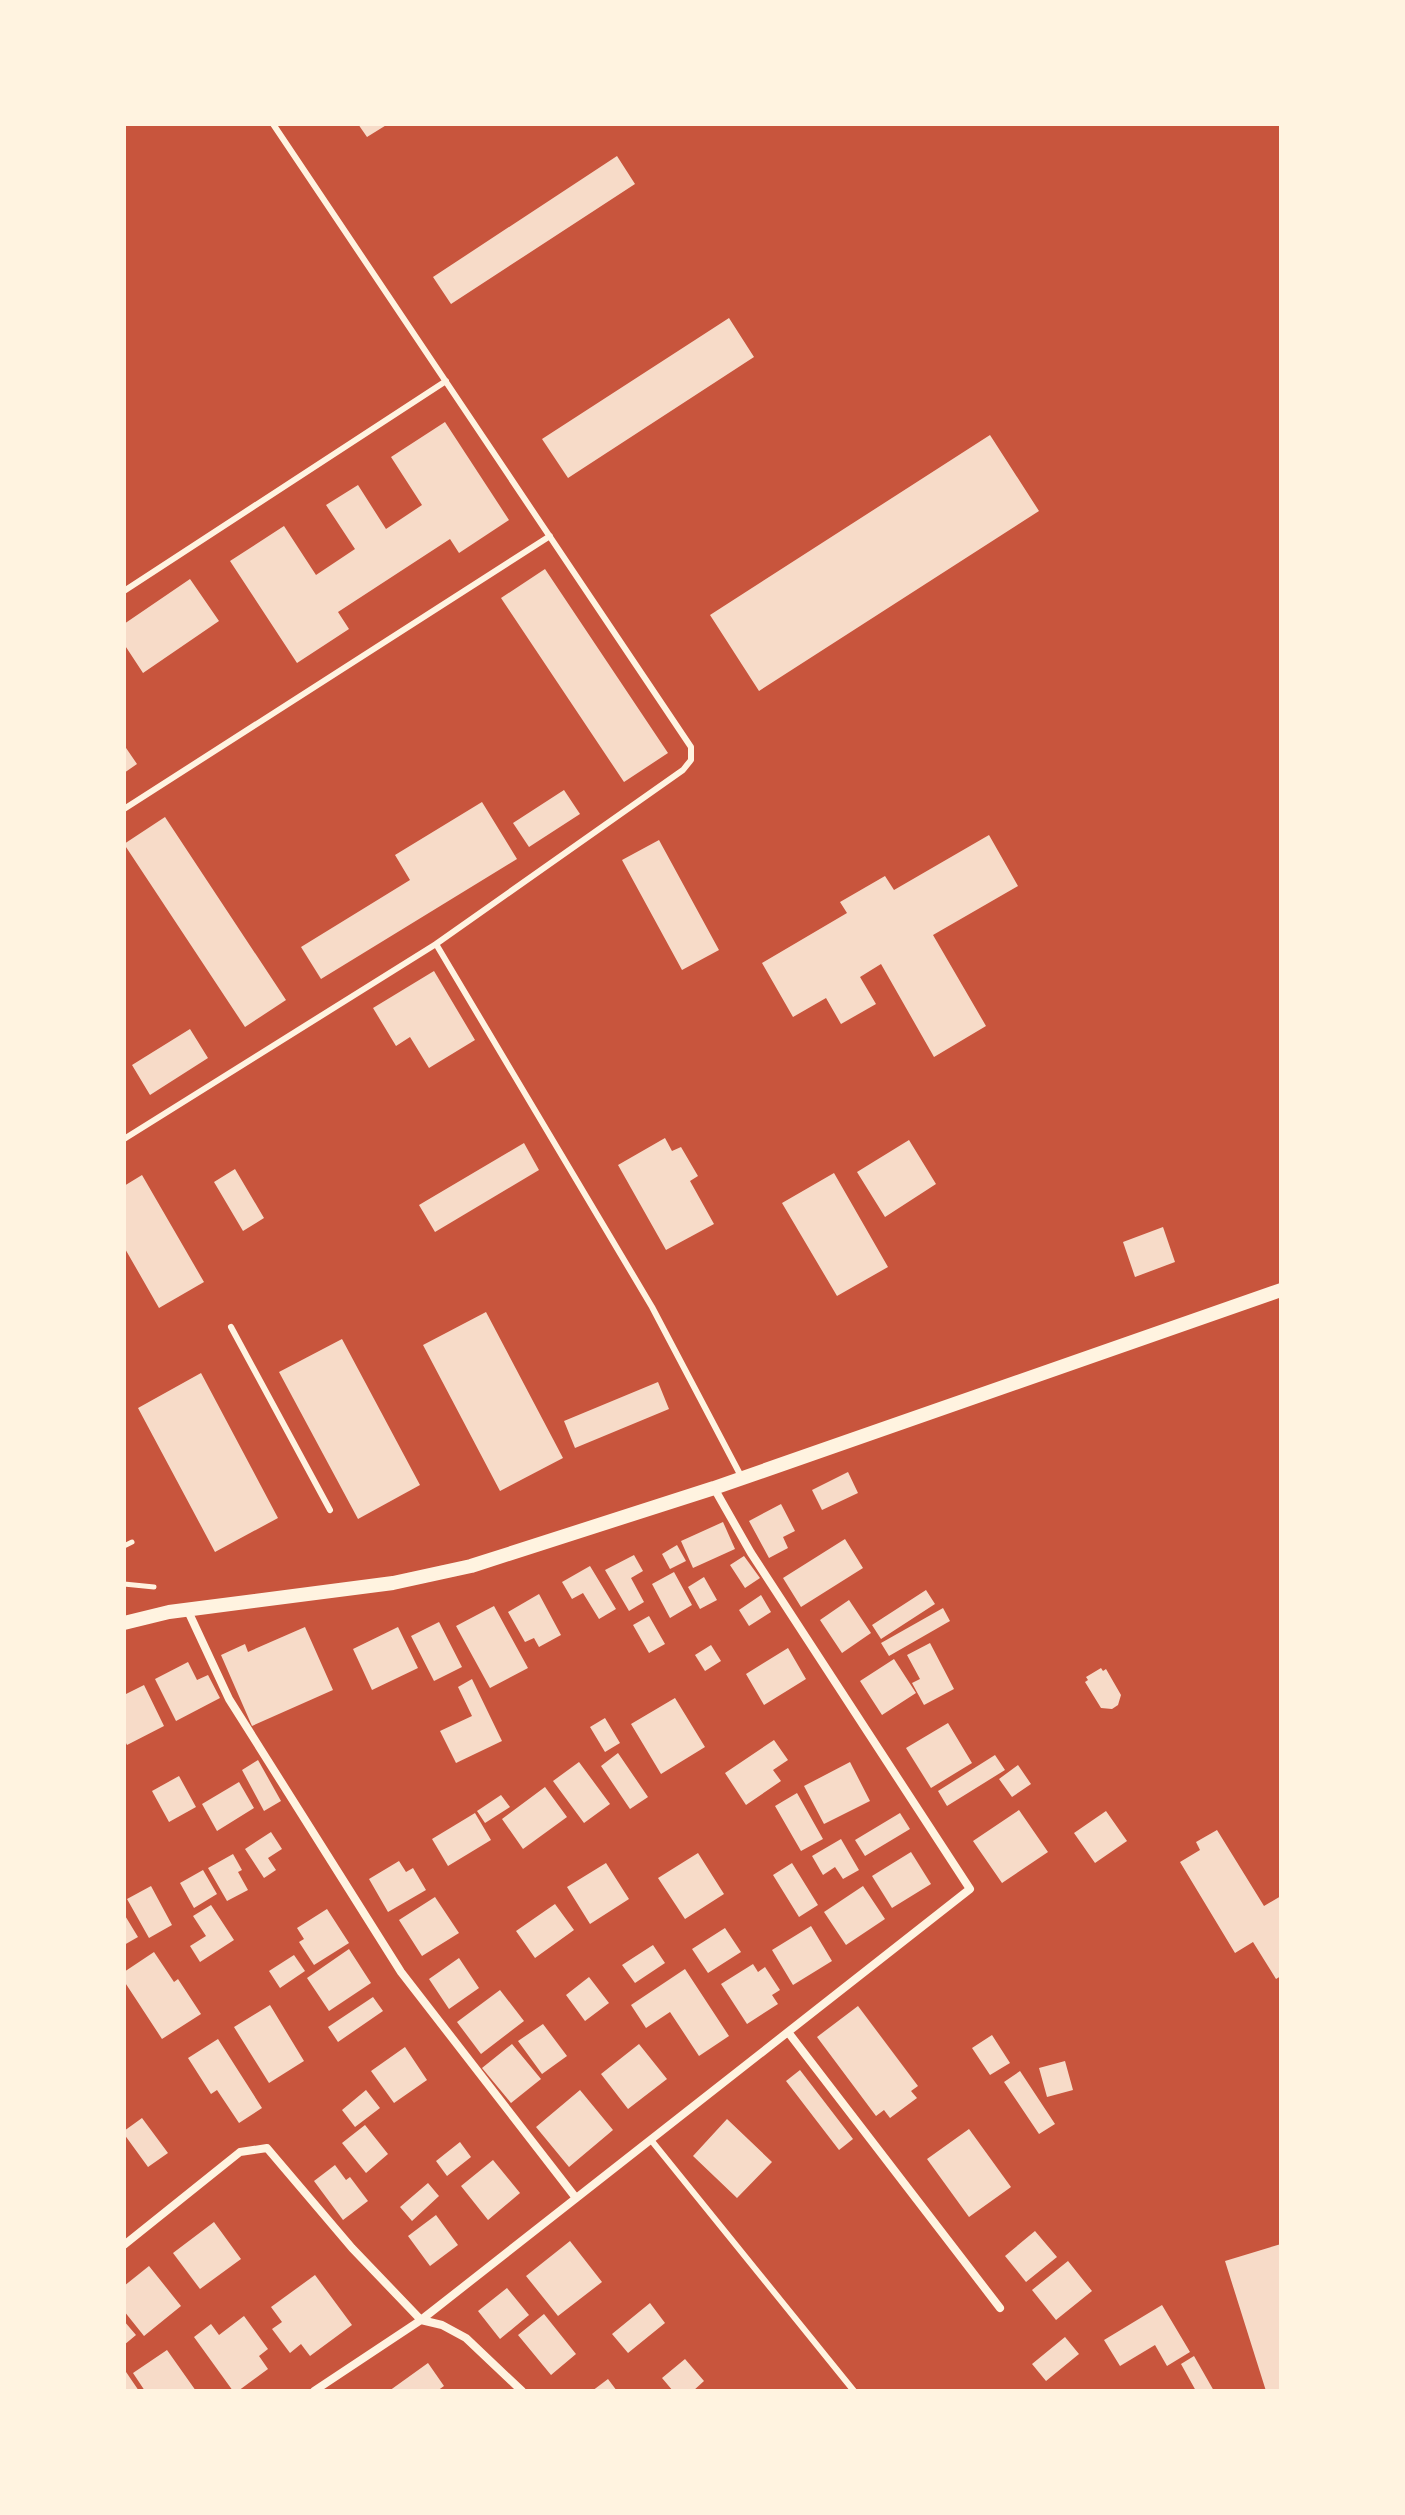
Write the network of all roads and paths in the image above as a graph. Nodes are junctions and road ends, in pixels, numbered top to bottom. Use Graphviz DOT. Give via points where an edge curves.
graph roads {
  1 [pos="273,124"];
  2 [pos="446,381"];
  3 [pos="550,536"];
  4 [pos="124,591"];
  5 [pos="124,809"];
  6 [pos="436,944"];
  7 [pos="124,1139"];
  8 [pos="1281,1290"];
  9 [pos="231,1327"];
  10 [pos="742,1478"];
  11 [pos="714,1488"];
  12 [pos="330,1510"];
  13 [pos="132,1542"];
  14 [pos="124,1546"];
  15 [pos="124,1584"];
  16 [pos="154,1587"];
  17 [pos="188,1611"];
  18 [pos="124,1623"];
  19 [pos="788,2032"];
  20 [pos="651,2140"];
  21 [pos="576,2198"];
  22 [pos="124,2245"];
  23 [pos="1000,2308"];
  24 [pos="421,2320"];
  25 [pos="314,2391"];
  26 [pos="522,2391"];
  27 [pos="854,2391"];
  1 -- 2 [label="lane"];
  2 -- 3 [label="lane"];
  2 -- 4 [label="lane"];
  3 -- 5 [label="lane"];
  3 -- 6 [label="lane" via="691,747 691,760"];
  6 -- 7 [label="lane"];
  6 -- 10 [label="lane" via="652,1307"];
  8 -- 10 [label="street"];
  9 -- 12 [label="lane"];
  10 -- 11 [label="street"];
  11 -- 17 [label="street" via="471,1566 393,1583"];
  11 -- 19 [label="street" via="970,1889"];
  13 -- 14 [label="path"];
  15 -- 16 [label="path"];
  17 -- 18 [label="street"];
  17 -- 21 [label="street" via="229,1699 401,1972"];
  19 -- 20 [label="street"];
  19 -- 23 [label="street"];
  20 -- 21 [label="street"];
  20 -- 27 [label="lane"];
  21 -- 24 [label="street"];
  22 -- 24 [label="street" via="240,2152 267,2148"];
  24 -- 25 [label="street"];
  24 -- 26 [label="street" via="466,2338"];
}
